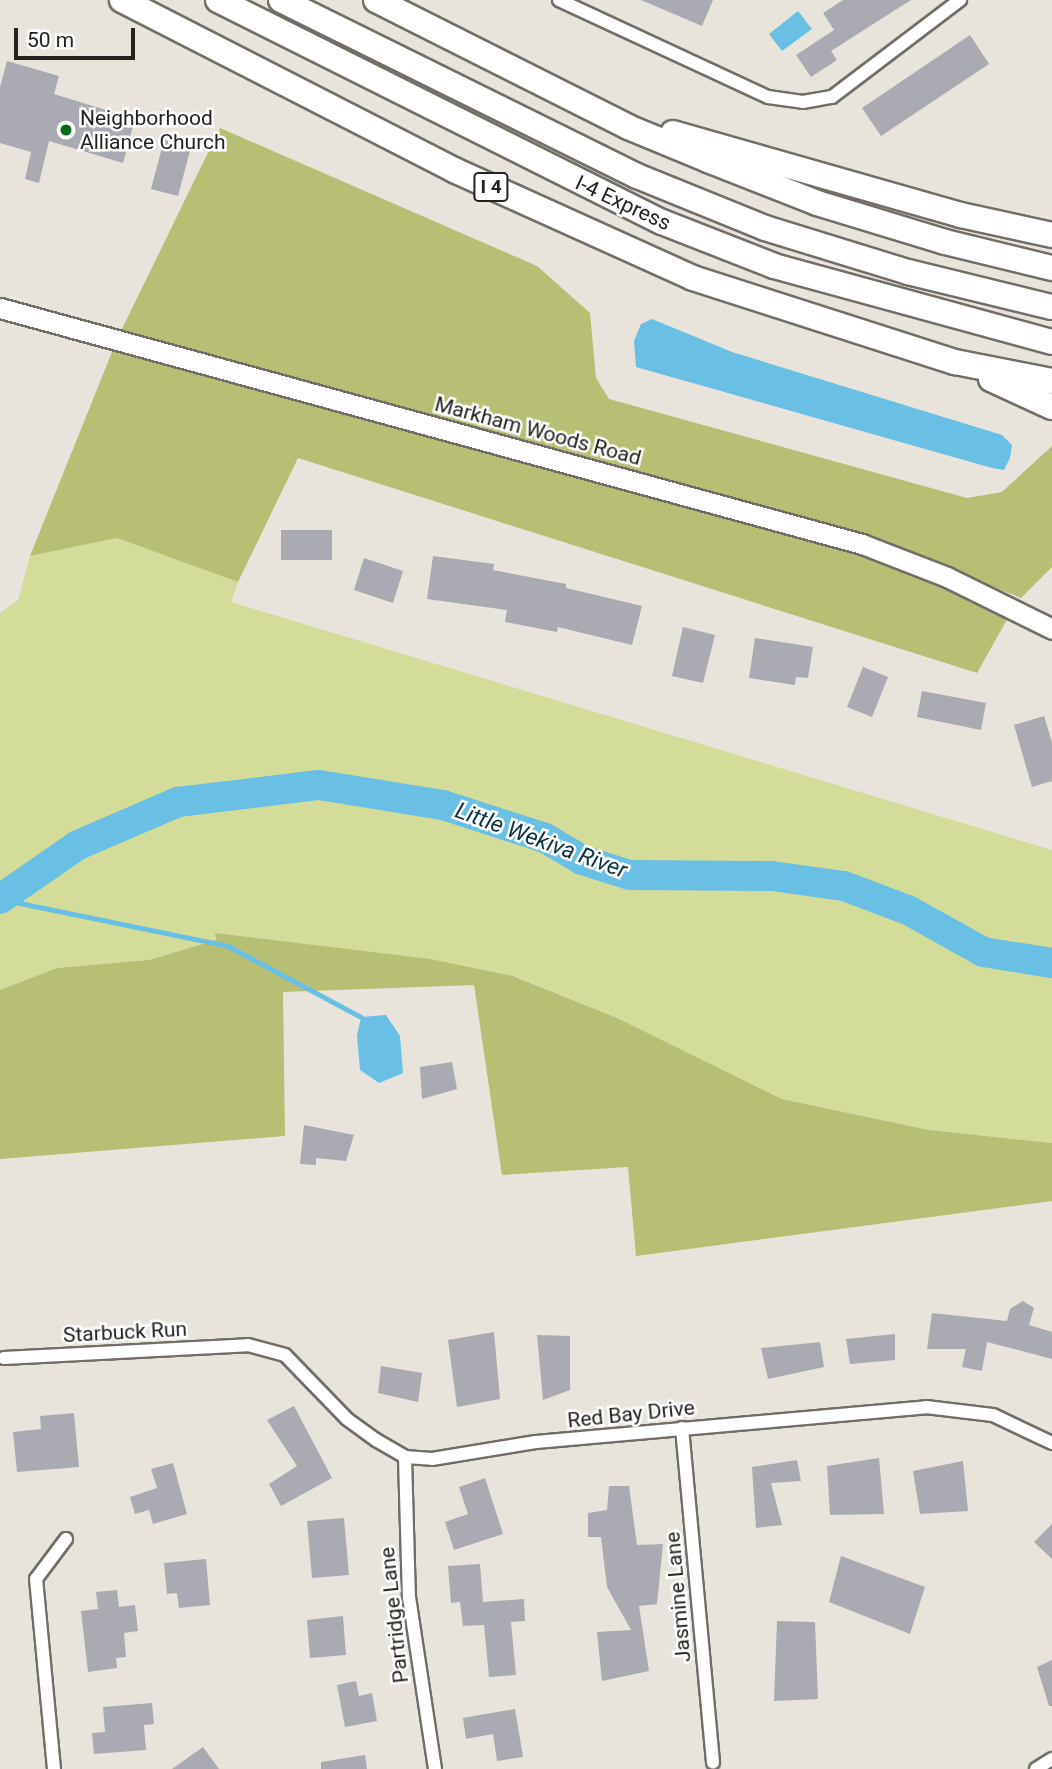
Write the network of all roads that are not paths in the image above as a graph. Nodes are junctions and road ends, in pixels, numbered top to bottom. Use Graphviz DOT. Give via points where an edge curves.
graph roads {
  1 [pos="121,0"];
  2 [pos="218,0"];
  3 [pos="281,0"];
  4 [pos="376,0"];
  5 [pos="559,0"];
  6 [pos="960,0"];
  7 [pos="628,127"];
  8 [pos="1052,235"];
  9 [pos="1052,268"];
  10 [pos="0,307"];
  11 [pos="1052,307"];
  12 [pos="1052,342"];
  13 [pos="955,362"];
  14 [pos="1052,381"];
  15 [pos="1052,407"];
  16 [pos="1052,629"];
  17 [pos="4,1358"];
  18 [pos="682,1428"];
  19 [pos="1052,1443"];
  20 [pos="405,1457"];
  21 [pos="66,1539"];
  22 [pos="1052,1759"];
  23 [pos="713,1763"];
  24 [pos="54,1769"];
  25 [pos="435,1769"];
  26 [pos="1036,1769"];
  1 -- 13 [label="highway, I 4" via="454,170 693,278"];
  2 -- 12 [label="highway, I-4 Express" via="662,222 774,266"];
  3 -- 11 [label="highway, I-4 Express" via="638,176 765,228 908,272"];
  4 -- 7 [label="highway"];
  5 -- 6 [label="street" via="768,97 803,102 832,97"];
  7 -- 8 [label="highway" via="688,136 961,215"];
  7 -- 9 [label="highway" via="817,203 945,243"];
  10 -- 16 [label="main road, Markham Woods Road" via="862,544 947,577"];
  13 -- 14 [label="highway, I 4"];
  13 -- 15 [label="highway"];
  17 -- 20 [label="street, Starbuck Run" via="248,1345 285,1355 348,1419"];
  18 -- 19 [label="street, Red Bay Drive" via="956,1408 1017,1423"];
  18 -- 20 [label="street, Red Bay Drive" via="536,1442 469,1457"];
  18 -- 23 [label="street, Jasmine Lane"];
  20 -- 25 [label="street, Partridge Lane" via="409,1597"];
  21 -- 24 [label="street" via="36,1579"];
  22 -- 26 [label="street"];
}
